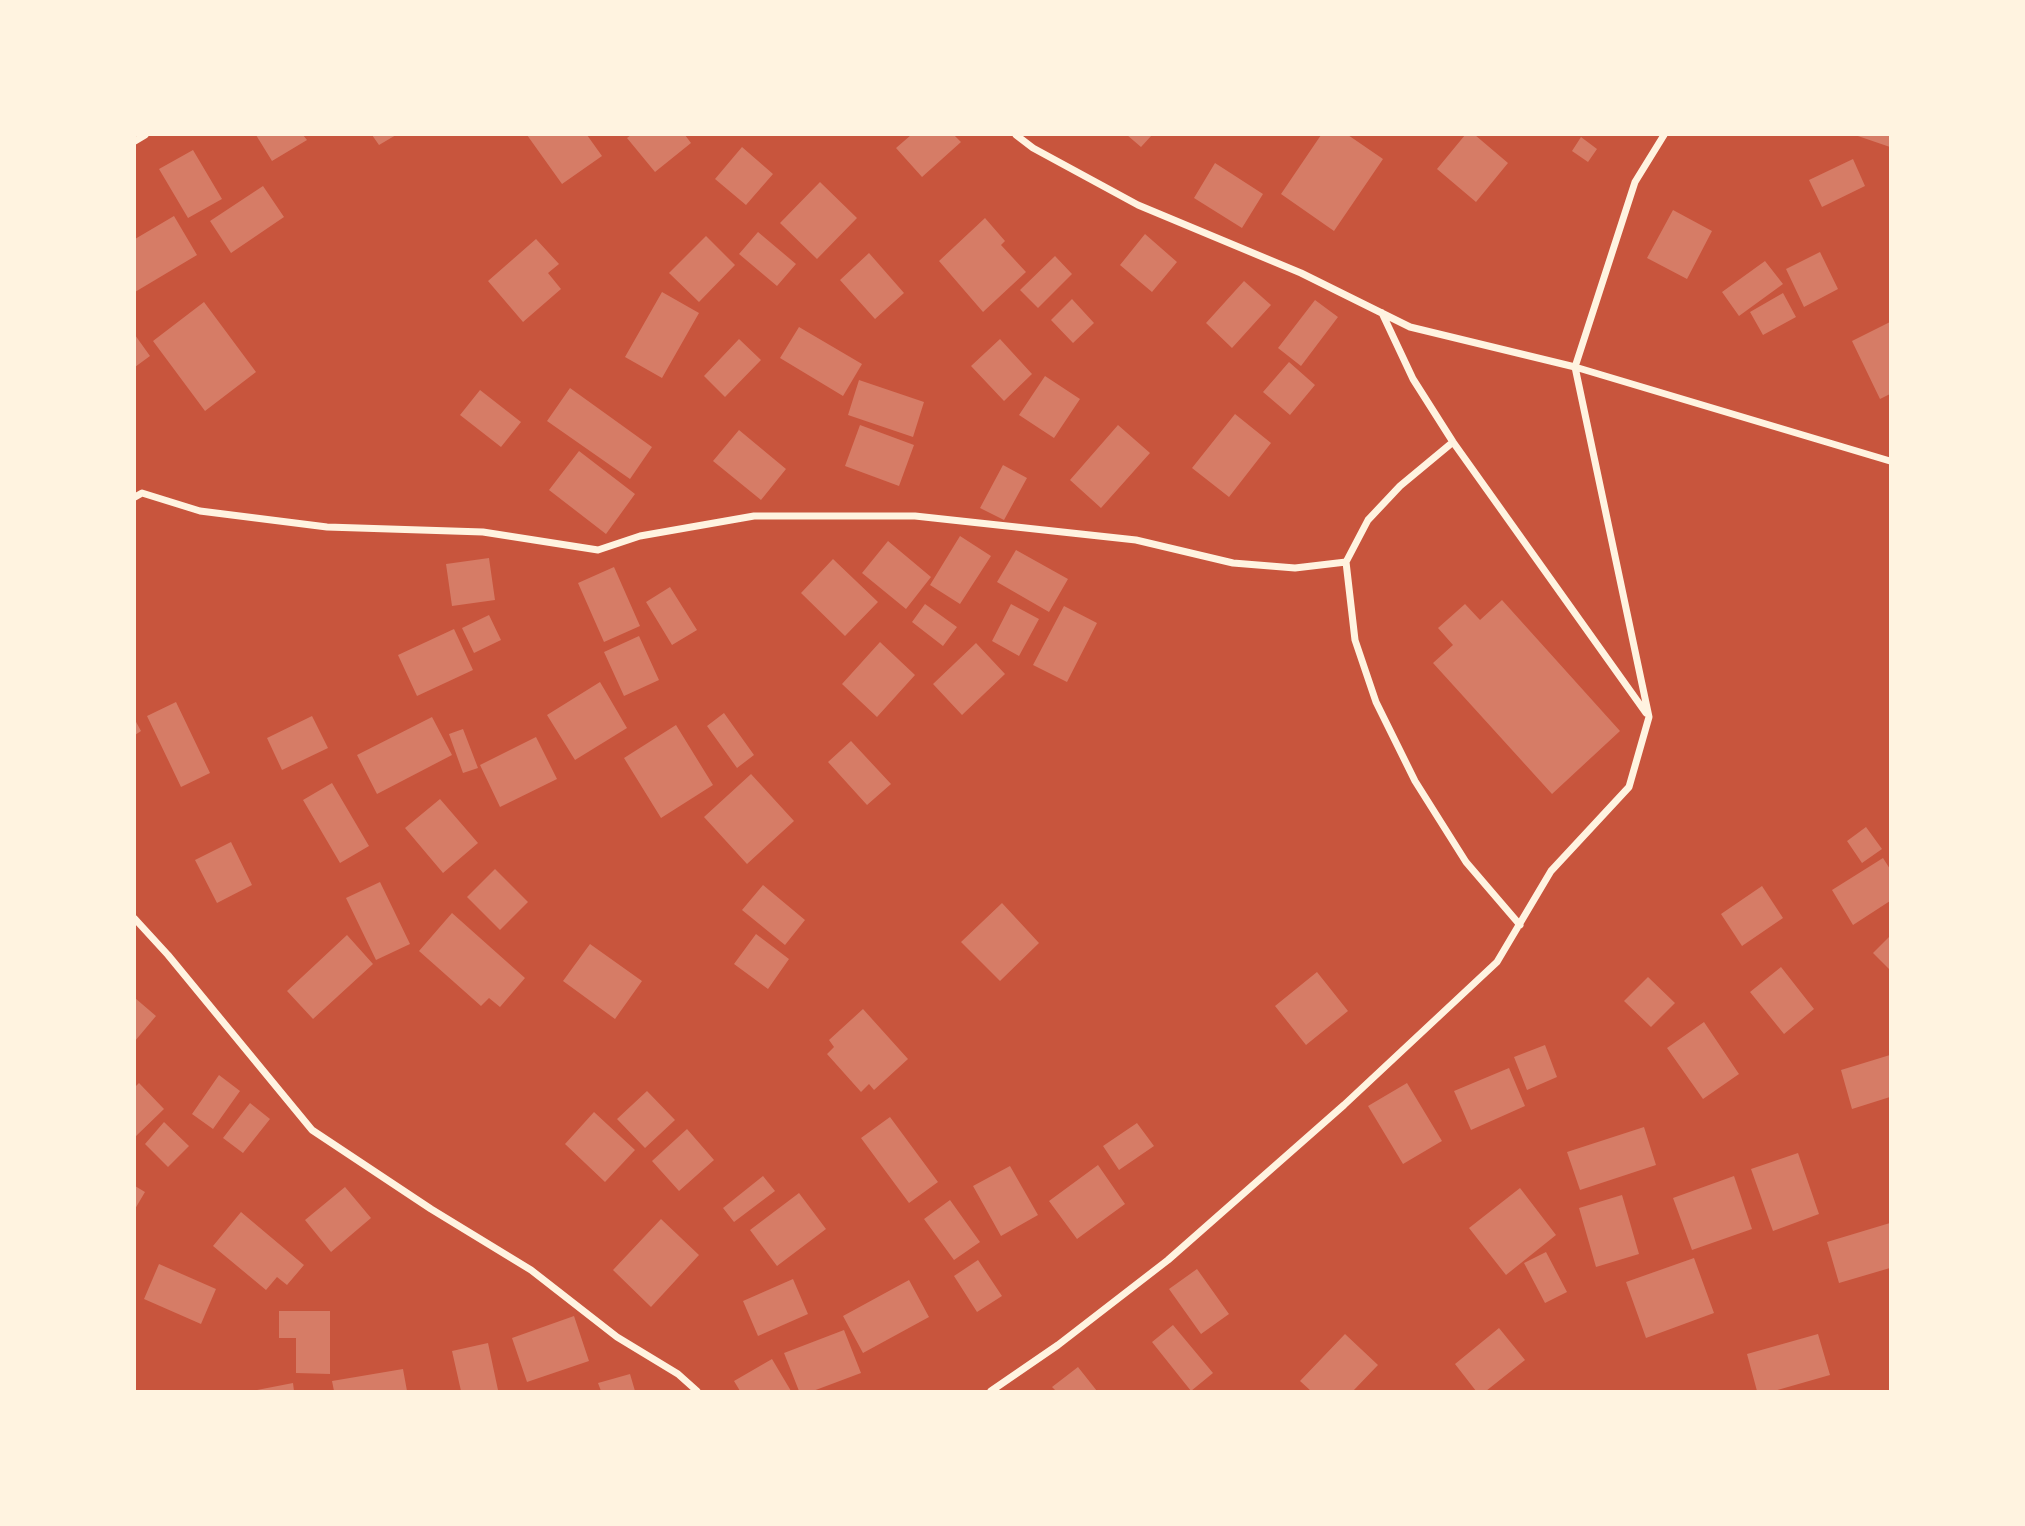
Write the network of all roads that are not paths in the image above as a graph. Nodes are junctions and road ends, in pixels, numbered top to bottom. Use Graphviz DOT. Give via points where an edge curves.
graph roads {
  1 [pos="145,135"];
  2 [pos="1016,135"];
  3 [pos="1664,135"];
  4 [pos="135,141"];
  5 [pos="1382,313"];
  6 [pos="1575,367"];
  7 [pos="1453,442"];
  8 [pos="1890,461"];
  9 [pos="135,497"];
  10 [pos="1346,562"];
  11 [pos="1649,717"];
  12 [pos="135,919"];
  13 [pos="1520,925"];
  14 [pos="697,1391"];
  15 [pos="991,1391"];
  1 -- 4 [label="street"];
  2 -- 5 [label="street" via="1138,205 1301,273"];
  3 -- 6 [label="street" via="1635,182"];
  5 -- 6 [label="street" via="1410,327"];
  5 -- 7 [label="street" via="1413,379"];
  6 -- 8 [label="street"];
  6 -- 11 [label="street"];
  7 -- 10 [label="street" via="1368,520"];
  7 -- 11 [label="street"];
  9 -- 10 [label="street" via="142,493 200,511 327,527 483,532 598,550 640,536 754,516 915,516 1136,540 1233,563 1296,568"];
  10 -- 13 [label="street" via="1356,640 1376,702 1415,781 1466,862"];
  11 -- 13 [label="street" via="1629,787 1551,871"];
  12 -- 14 [label="street" via="312,1130 531,1270"];
  13 -- 15 [label="street" via="1497,962 1220,1215 1157,1269"];
}
